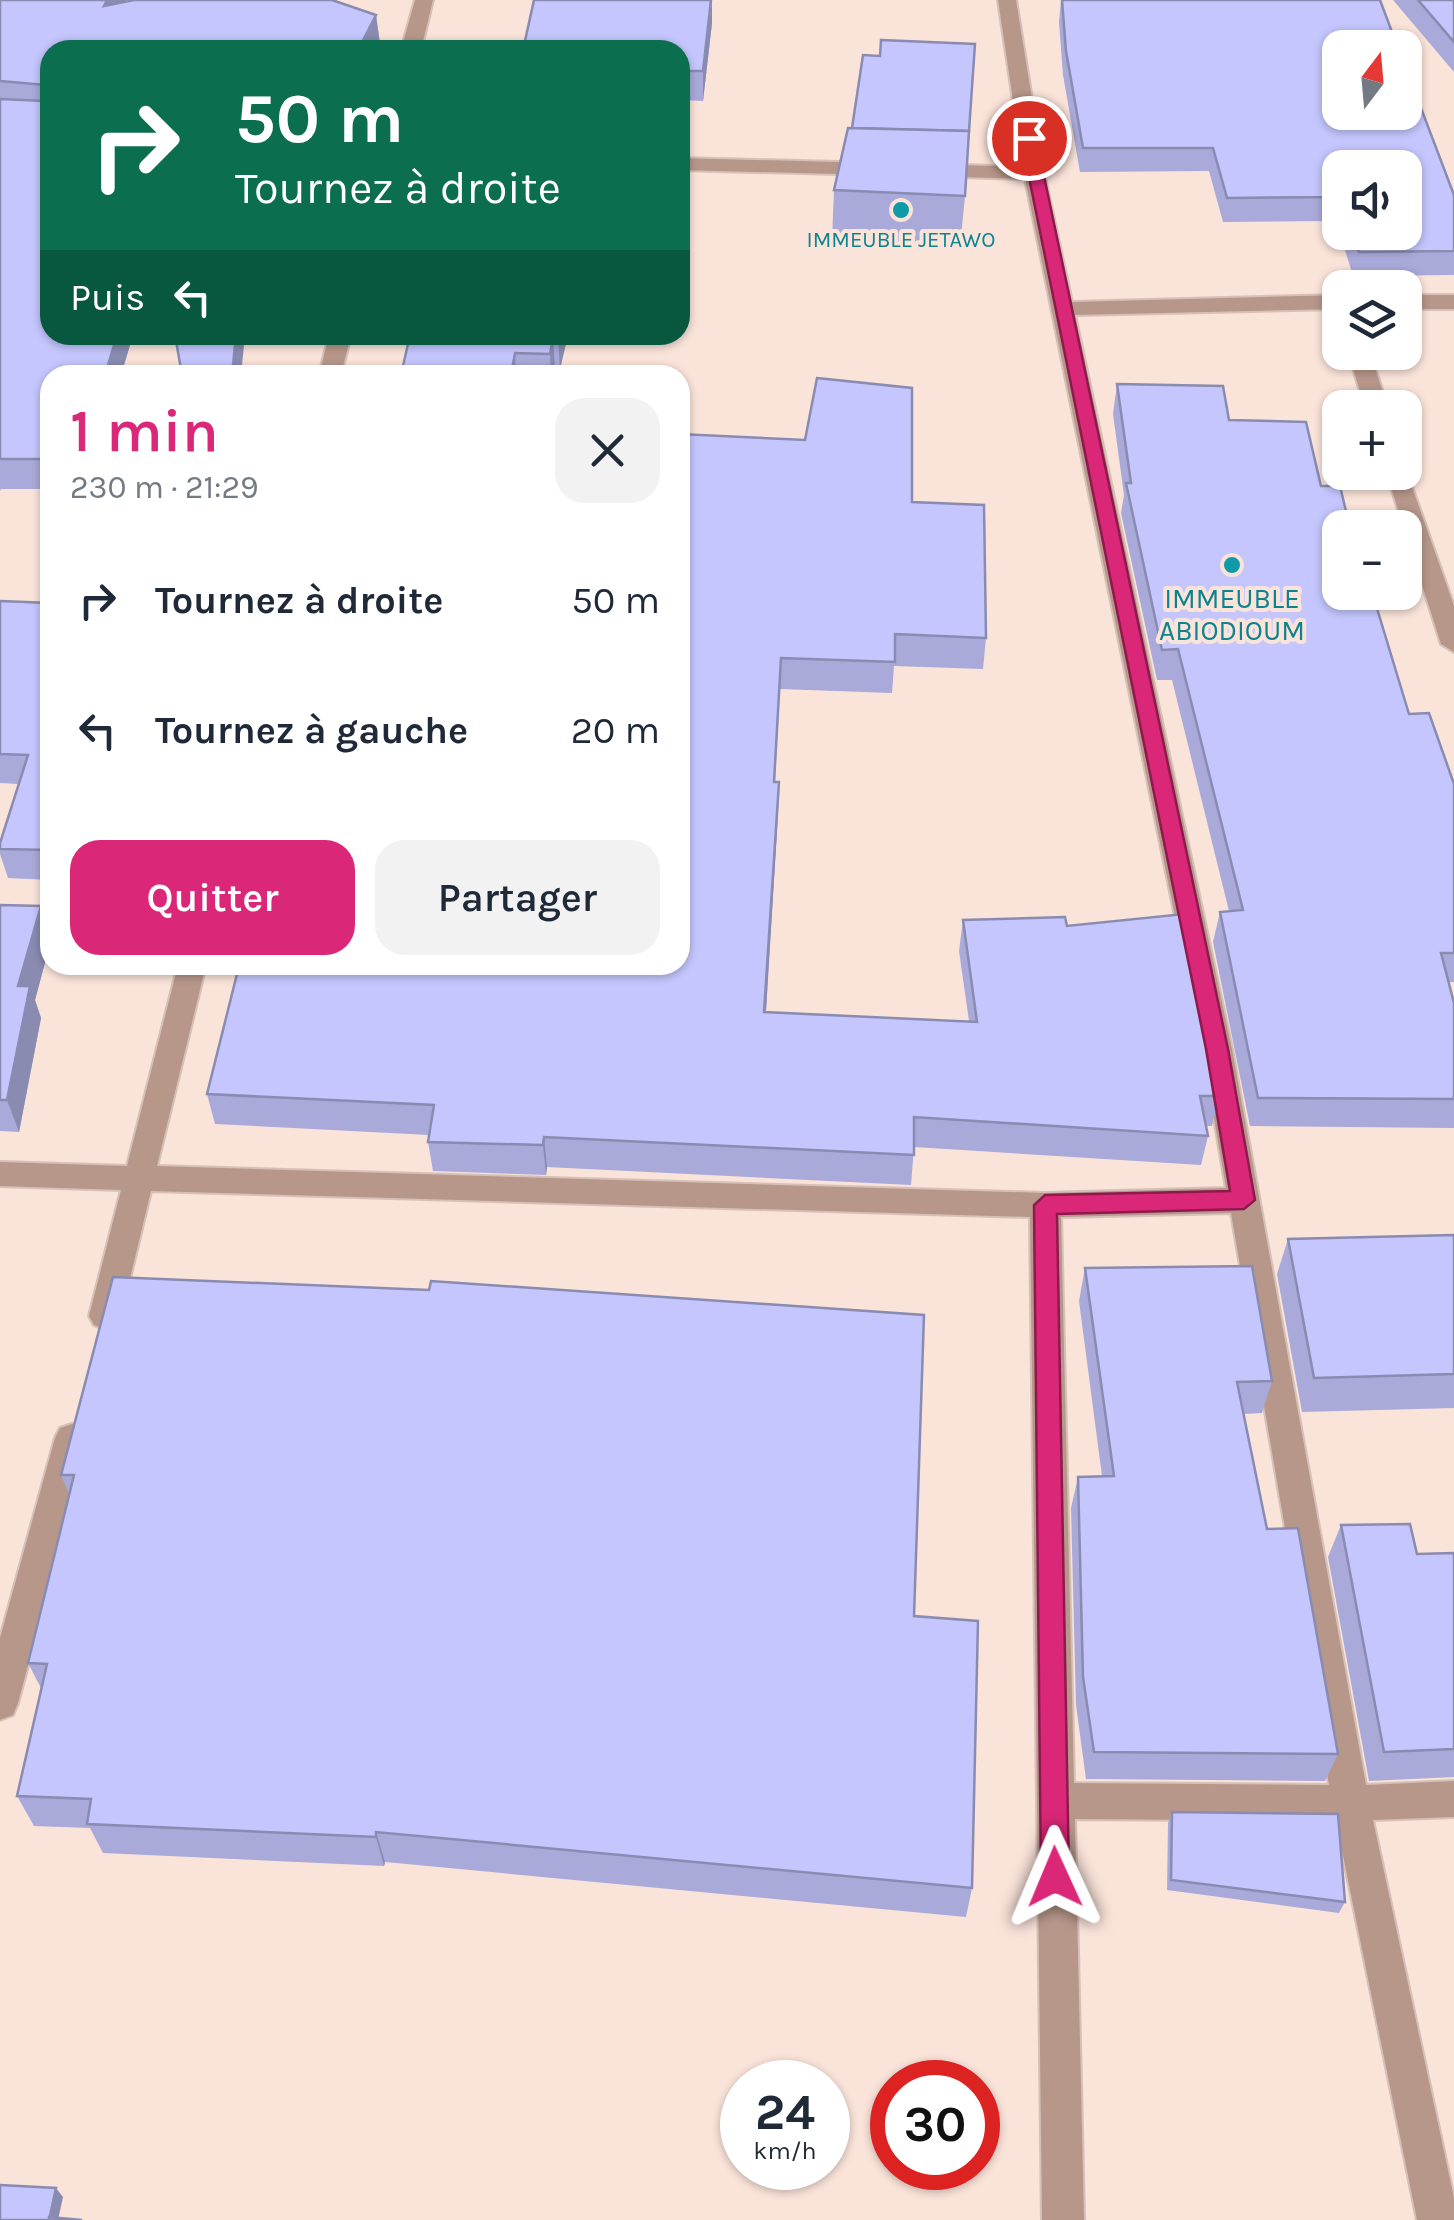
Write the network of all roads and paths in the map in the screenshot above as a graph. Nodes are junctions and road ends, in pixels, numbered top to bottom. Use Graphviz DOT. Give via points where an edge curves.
graph roads {
  1 [pos="424,0"];
  2 [pos="1007,0"];
  3 [pos="413,40"];
  4 [pos="690,164"];
  5 [pos="1034,173"];
  6 [pos="1322,302"];
  7 [pos="1422,302"];
  8 [pos="1454,302"];
  9 [pos="1062,309"];
  10 [pos="1404,490"];
  11 [pos="1454,644"];
  12 [pos="190,975"];
  13 [pos="0,1174"];
  14 [pos="143,1176"];
  15 [pos="1244,1200"];
  16 [pos="1045,1205"];
  17 [pos="98,1342"];
  18 [pos="82,1398"];
  19 [pos="0,1703"];
  20 [pos="1454,1799"];
  21 [pos="1054,1801"];
  22 [pos="1351,1803"];
  23 [pos="1063,2220"];
  24 [pos="1438,2220"];
  1 -- 3 [label="street"];
  2 -- 5 [label="street"];
  4 -- 5 [label="street"];
  5 -- 9 [label="street"];
  6 -- 9 [label="street"];
  7 -- 8 [label="street"];
  9 -- 15 [label="street"];
  10 -- 11 [label="street"];
  12 -- 14 [label="street"];
  13 -- 14 [label="street"];
  14 -- 16 [label="street"];
  14 -- 17 [label="street"];
  15 -- 16 [label="street"];
  15 -- 22 [label="street"];
  16 -- 21 [label="street"];
  18 -- 19 [label="street"];
  20 -- 22 [label="street"];
  21 -- 22 [label="street"];
  21 -- 23 [label="street"];
  22 -- 24 [label="street"];
}
